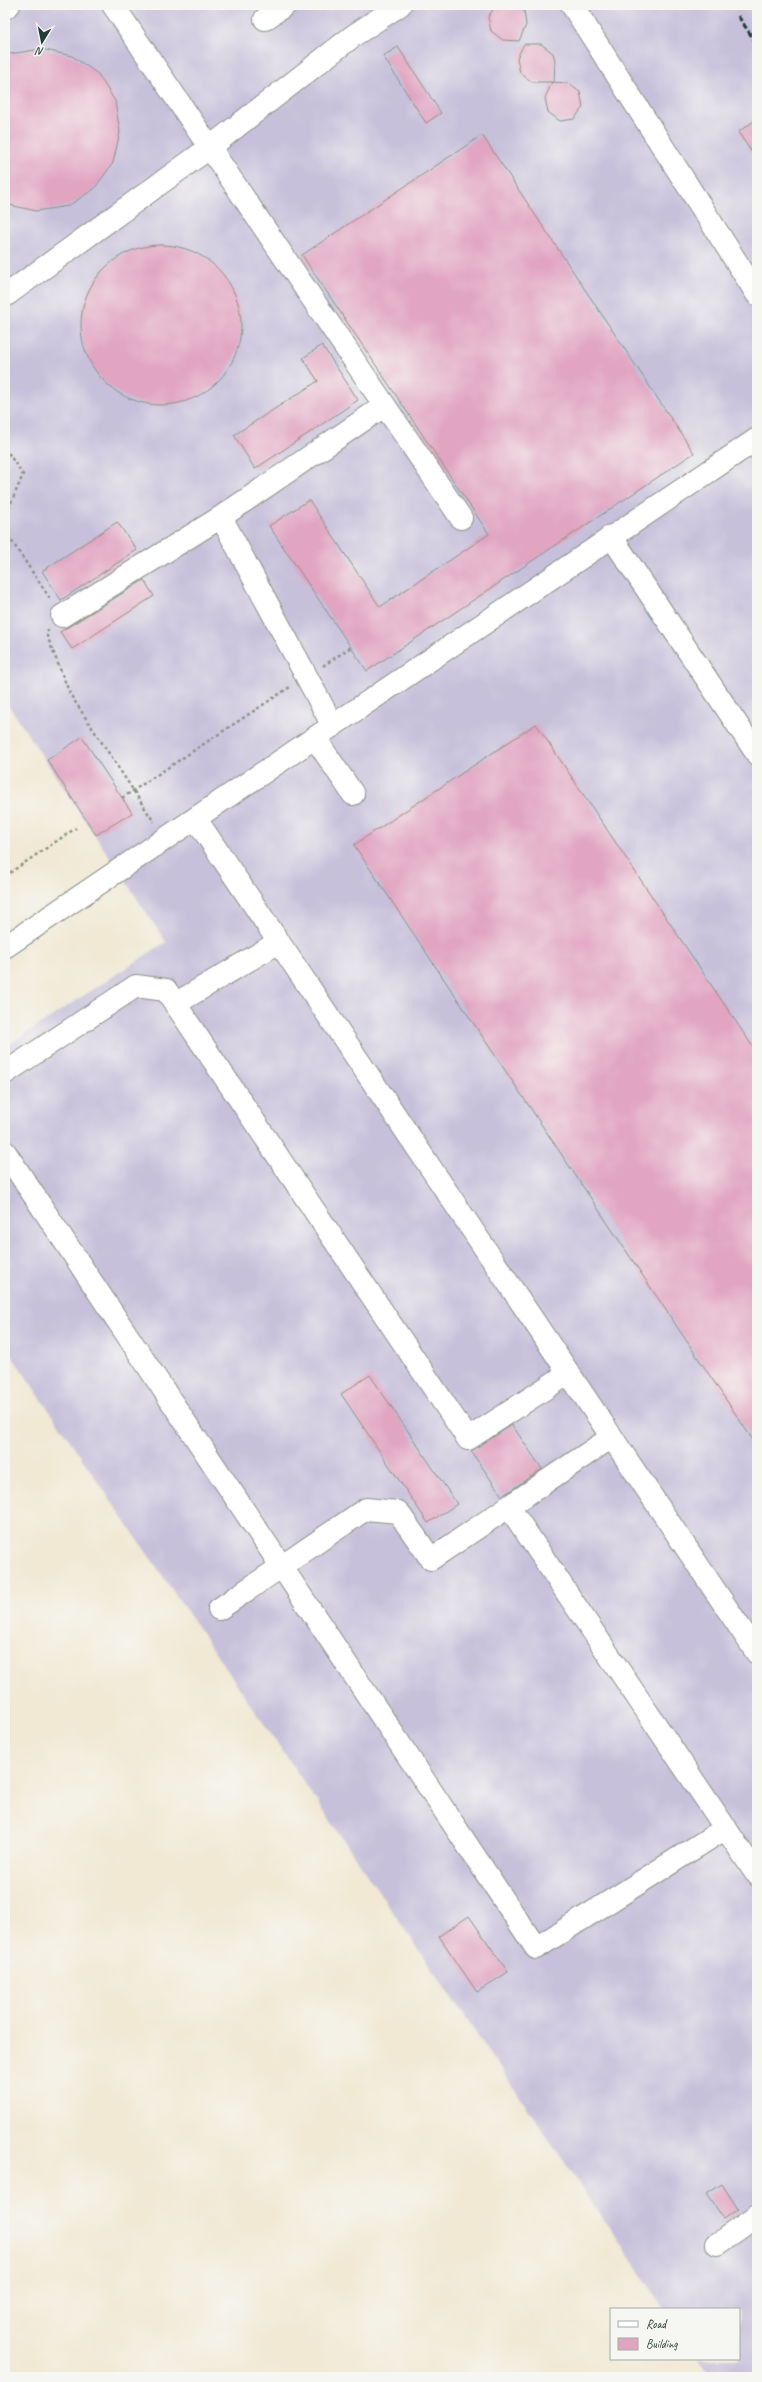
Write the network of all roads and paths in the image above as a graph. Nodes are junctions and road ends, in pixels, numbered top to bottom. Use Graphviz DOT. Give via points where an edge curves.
graph roads {
  1 [pos="113,5"];
  2 [pos="285,5"];
  3 [pos="400,5"];
  4 [pos="572,5"];
  5 [pos="265,19"];
  6 [pos="209,148"];
  7 [pos="757,294"];
  8 [pos="5,296"];
  9 [pos="384,406"];
  10 [pos="757,439"];
  11 [pos="5,448"];
  12 [pos="5,517"];
  13 [pos="221,517"];
  14 [pos="461,518"];
  15 [pos="5,531"];
  16 [pos="611,536"];
  17 [pos="62,616"];
  18 [pos="350,647"];
  19 [pos="306,677"];
  20 [pos="333,726"];
  21 [pos="315,738"];
  22 [pos="757,754"];
  23 [pos="133,791"];
  24 [pos="353,794"];
  25 [pos="122,798"];
  26 [pos="196,819"];
  27 [pos="76,828"];
  28 [pos="166,839"];
  29 [pos="5,876"];
  30 [pos="279,942"];
  31 [pos="5,946"];
  32 [pos="175,1004"];
  33 [pos="5,1073"];
  34 [pos="5,1152"];
  35 [pos="569,1373"];
  36 [pos="612,1437"];
  37 [pos="509,1507"];
  38 [pos="282,1566"];
  39 [pos="219,1609"];
  40 [pos="757,1653"];
  41 [pos="726,1828"];
  42 [pos="757,1875"];
  43 [pos="757,2216"];
  44 [pos="717,2244"];
  1 -- 6 [label="street"];
  2 -- 5 [label="street"];
  3 -- 6 [label="street" via="353,36"];
  4 -- 7 [label="street"];
  6 -- 8 [label="street"];
  6 -- 9 [label="street"];
  9 -- 13 [label="street"];
  9 -- 14 [label="street"];
  10 -- 16 [label="street"];
  11 -- 12 [label="path" via="23,475"];
  13 -- 17 [label="street"];
  13 -- 19 [label="street"];
  15 -- 17 [label="path"];
  16 -- 20 [label="street"];
  16 -- 22 [label="street"];
  17 -- 23 [label="path" via="50,623 47,636 70,694"];
  18 -- 19 [label="path"];
  19 -- 20 [label="street"];
  19 -- 23 [label="path"];
  20 -- 21 [label="street"];
  21 -- 24 [label="street"];
  21 -- 26 [label="street"];
  23 -- 25 [label="path"];
  23 -- 28 [label="path"];
  26 -- 28 [label="street"];
  26 -- 30 [label="street"];
  27 -- 29 [label="path"];
  28 -- 31 [label="street"];
  30 -- 32 [label="street"];
  30 -- 35 [label="street"];
  32 -- 33 [label="street" via="166,990 136,986"];
  32 -- 35 [label="street" via="468,1439"];
  34 -- 38 [label="street"];
  35 -- 36 [label="street"];
  36 -- 37 [label="street"];
  36 -- 40 [label="street"];
  37 -- 38 [label="street" via="431,1560 398,1512 366,1509"];
  37 -- 41 [label="street"];
  38 -- 39 [label="street"];
  38 -- 41 [label="street" via="536,1948"];
  41 -- 42 [label="street"];
  43 -- 44 [label="street"];
}
